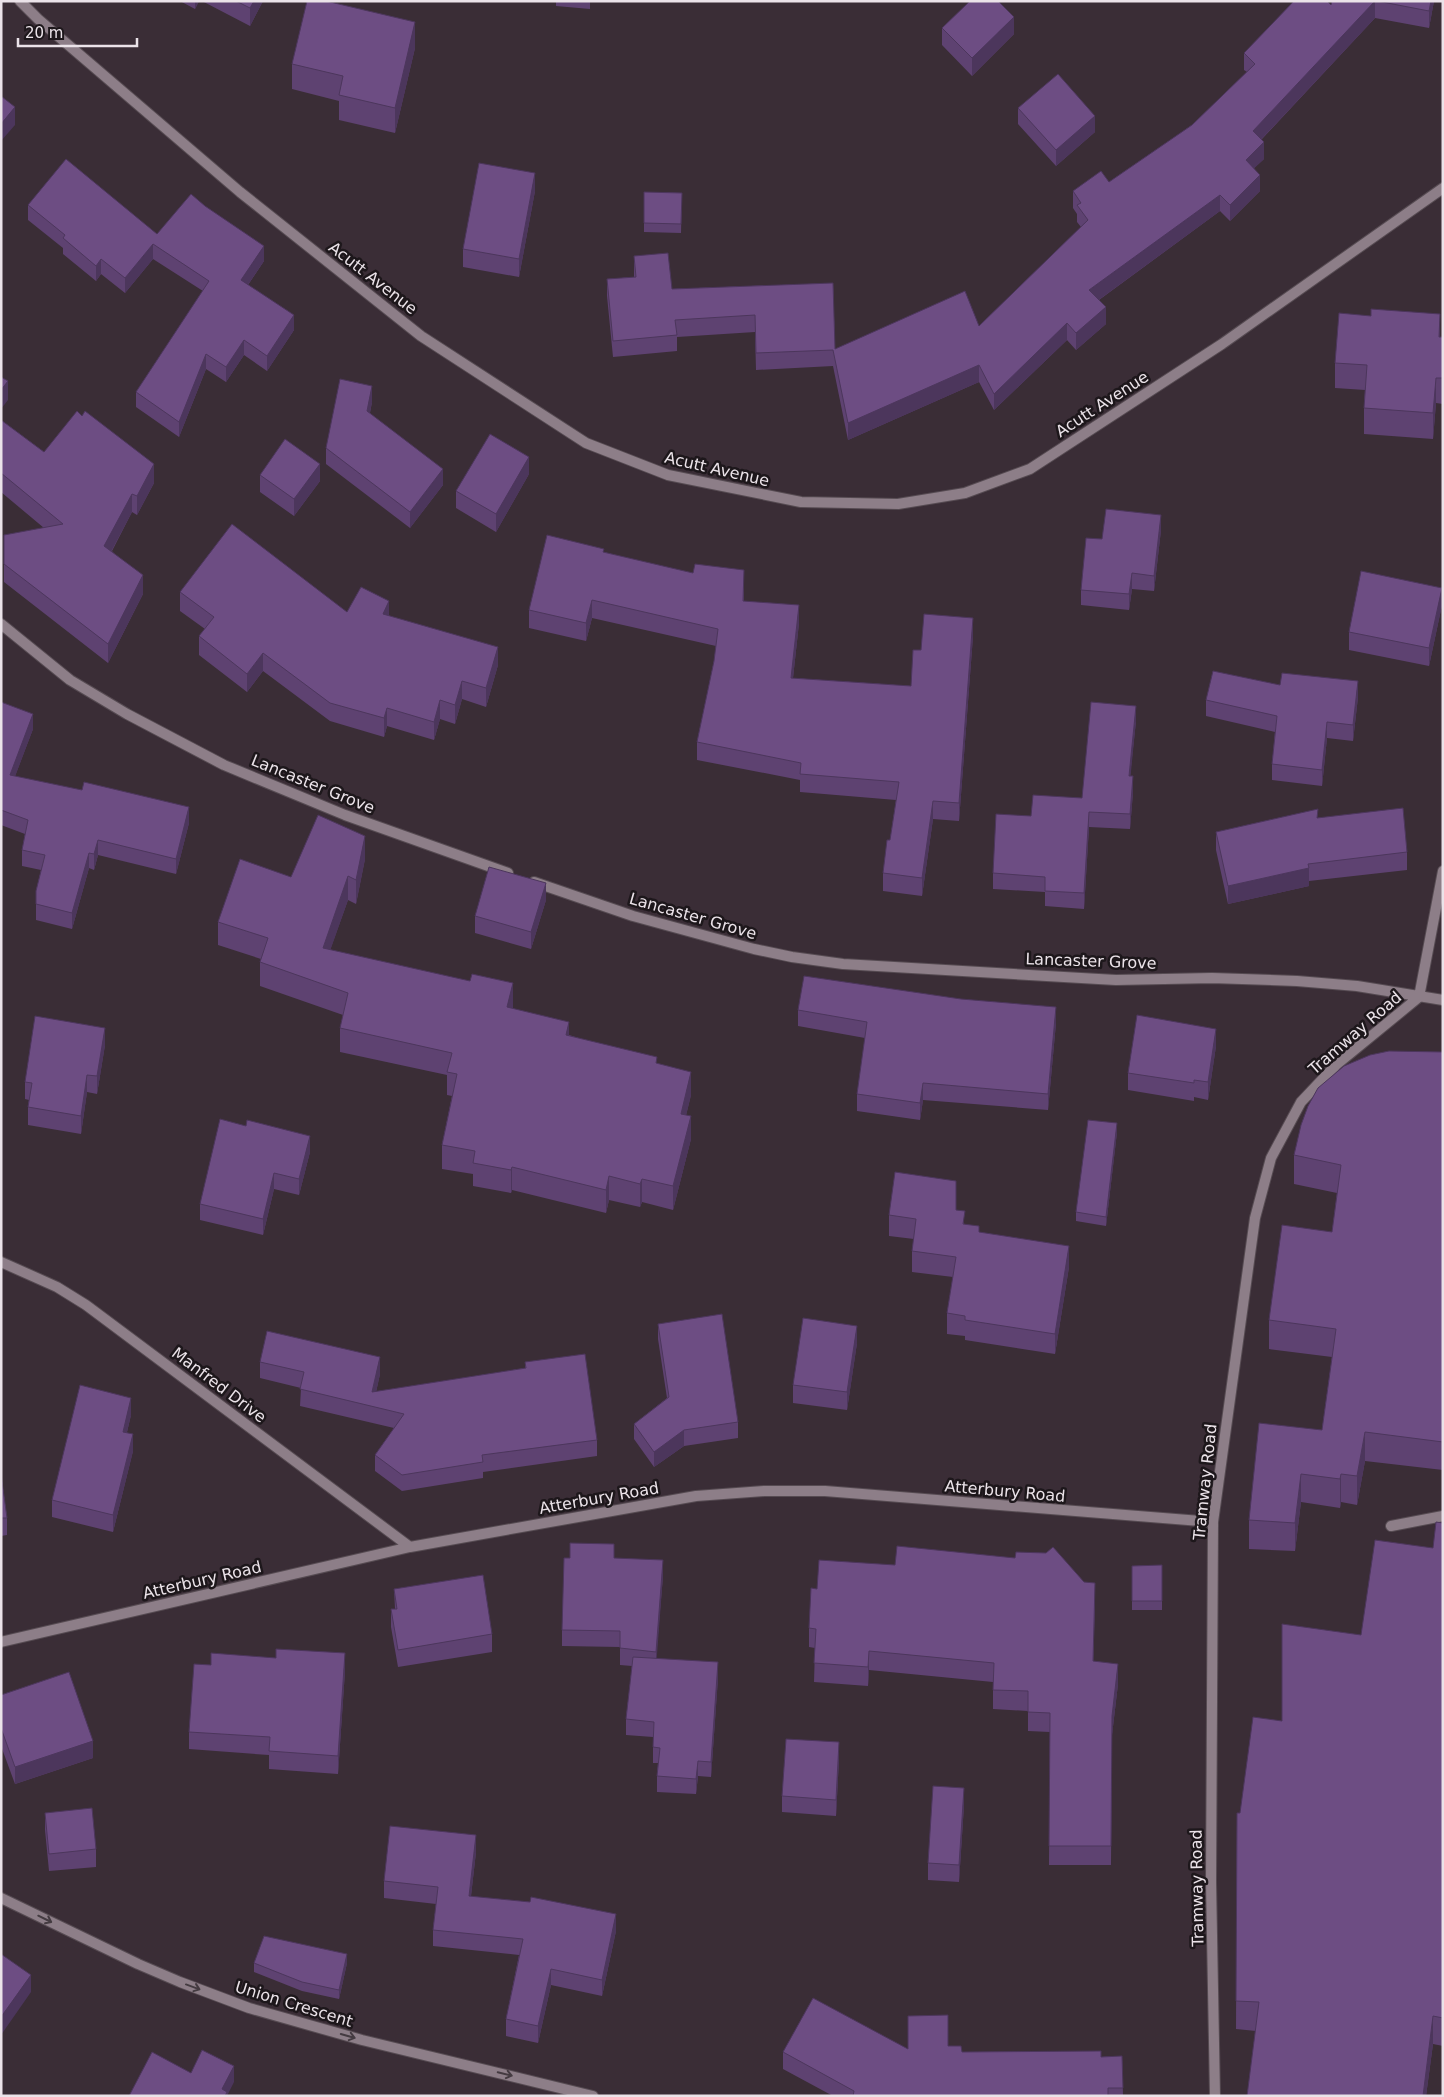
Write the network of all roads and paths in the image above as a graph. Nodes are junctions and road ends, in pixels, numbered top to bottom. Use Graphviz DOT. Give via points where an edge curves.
graph roads {
  1 [pos="20,1"];
  2 [pos="1443,188"];
  3 [pos="1,624"];
  4 [pos="1443,871"];
  5 [pos="1419,997"];
  6 [pos="1443,1000"];
  7 [pos="1,1262"];
  8 [pos="1443,1516"];
  9 [pos="1213,1522"];
  10 [pos="1390,1526"];
  11 [pos="410,1547"];
  12 [pos="1,1642"];
  13 [pos="1,1898"];
  14 [pos="593,2096"];
  15 [pos="1215,2096"];
  1 -- 2 [label="street, Acutt Avenue" via="240,192 422,336 586,443 668,475 801,502 898,504 966,493 1030,469 1222,344"];
  3 -- 5 [label="street, Lancaster Grove" via="70,680 224,765 345,815 521,878 675,928 792,957 843,964 1116,980 1212,978 1297,981 1357,986"];
  4 -- 5 [label="street"];
  5 -- 6 [label="street, Lancaster Grove"];
  5 -- 9 [label="street, Tramway Road" via="1336,1065 1306,1096 1271,1158 1255,1218"];
  7 -- 11 [label="street, Manfred Drive" via="57,1287 86,1306"];
  8 -- 10 [label="street"];
  9 -- 11 [label="street, Atterbury Road" via="825,1491 764,1491 696,1496"];
  9 -- 15 [label="street, Tramway Road" via="1211,1882"];
  11 -- 12 [label="street, Atterbury Road"];
  13 -- 14 [label="street, Union Crescent, one-way" via="146,1968 249,2008 362,2040"];
}
